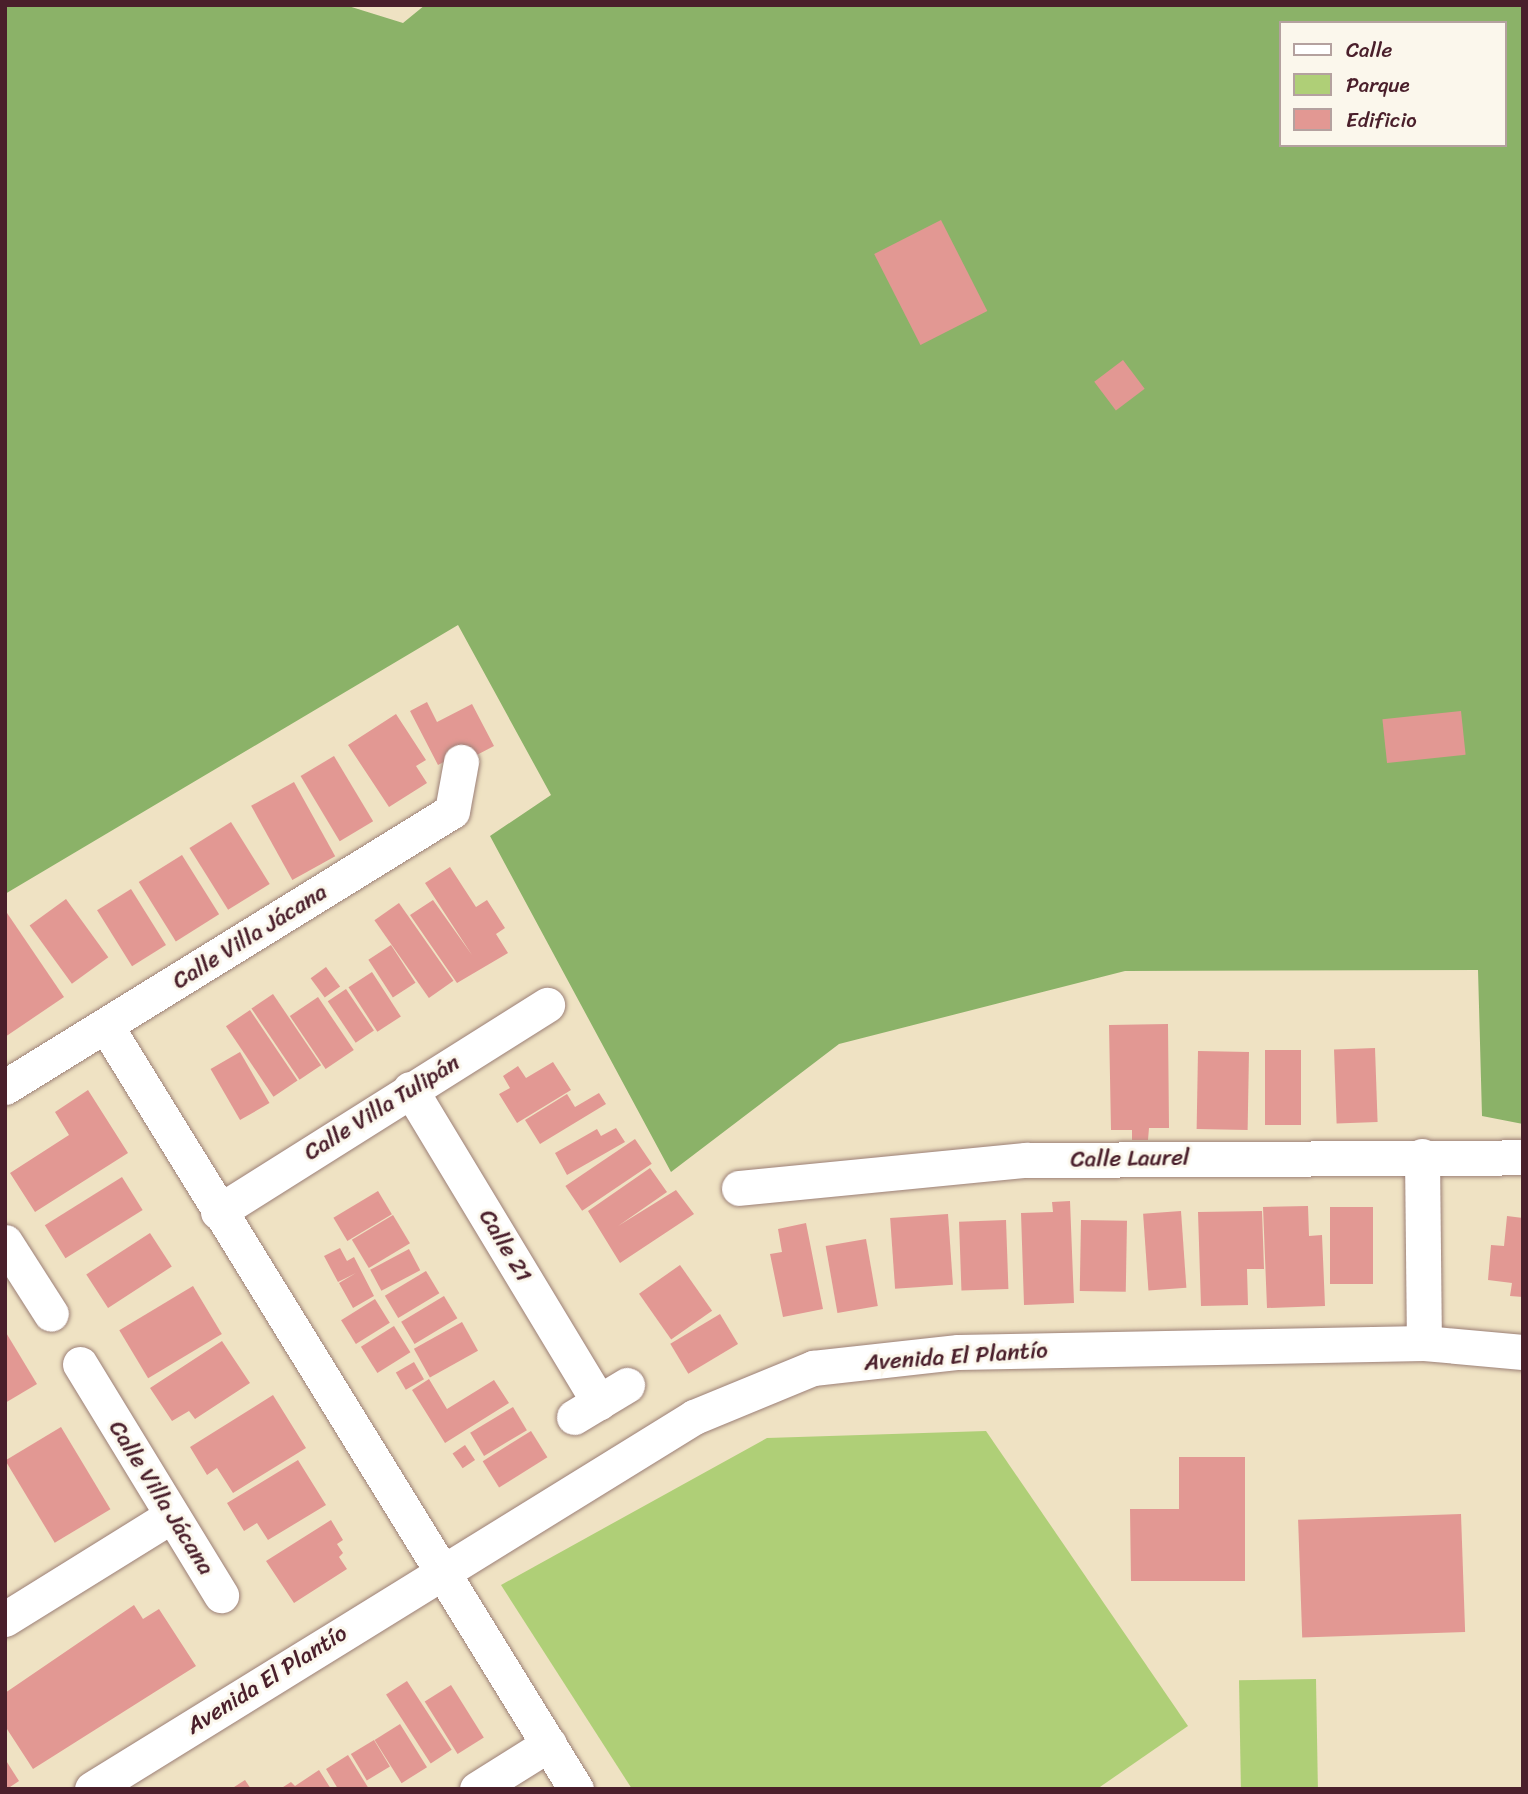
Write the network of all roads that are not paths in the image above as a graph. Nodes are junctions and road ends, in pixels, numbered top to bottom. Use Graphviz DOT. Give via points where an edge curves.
graph roads {
  1 [pos="461,762"];
  2 [pos="547,1005"];
  3 [pos="106,1026"];
  4 [pos="5,1087"];
  5 [pos="411,1089"];
  6 [pos="1422,1156"];
  7 [pos="1523,1157"];
  8 [pos="739,1188"];
  9 [pos="218,1212"];
  10 [pos="5,1242"];
  11 [pos="51,1314"];
  12 [pos="1424,1343"];
  13 [pos="1523,1352"];
  14 [pos="80,1364"];
  15 [pos="600,1402"];
  16 [pos="171,1516"];
  17 [pos="442,1572"];
  18 [pos="221,1595"];
  19 [pos="5,1619"];
  20 [pos="549,1744"];
  21 [pos="92,1789"];
  22 [pos="477,1789"];
  23 [pos="576,1789"];
  1 -- 3 [label="street, Calle Villa Jácana" via="452,811"];
  2 -- 5 [label="street, Calle Villa Tulipán"];
  3 -- 4 [label="street, Calle Villa Jácana"];
  3 -- 9 [label="street"];
  5 -- 9 [label="street, Calle Villa Tulipán"];
  5 -- 15 [label="street, Calle 21"];
  6 -- 7 [label="street, Calle Laurel"];
  6 -- 8 [label="street, Calle Laurel" via="1026,1160"];
  6 -- 12 [label="street"];
  9 -- 17 [label="street"];
  10 -- 11 [label="street"];
  12 -- 13 [label="street, Avenida El Plantío"];
  12 -- 17 [label="street, Avenida El Plantío" via="958,1352 813,1368 694,1417"];
  14 -- 16 [label="street, Calle Villa Jácana"];
  16 -- 18 [label="street, Calle Villa Jácana"];
  16 -- 19 [label="street"];
  17 -- 20 [label="street"];
  17 -- 21 [label="street, Avenida El Plantío"];
  20 -- 22 [label="street"];
  20 -- 23 [label="street"];
}
